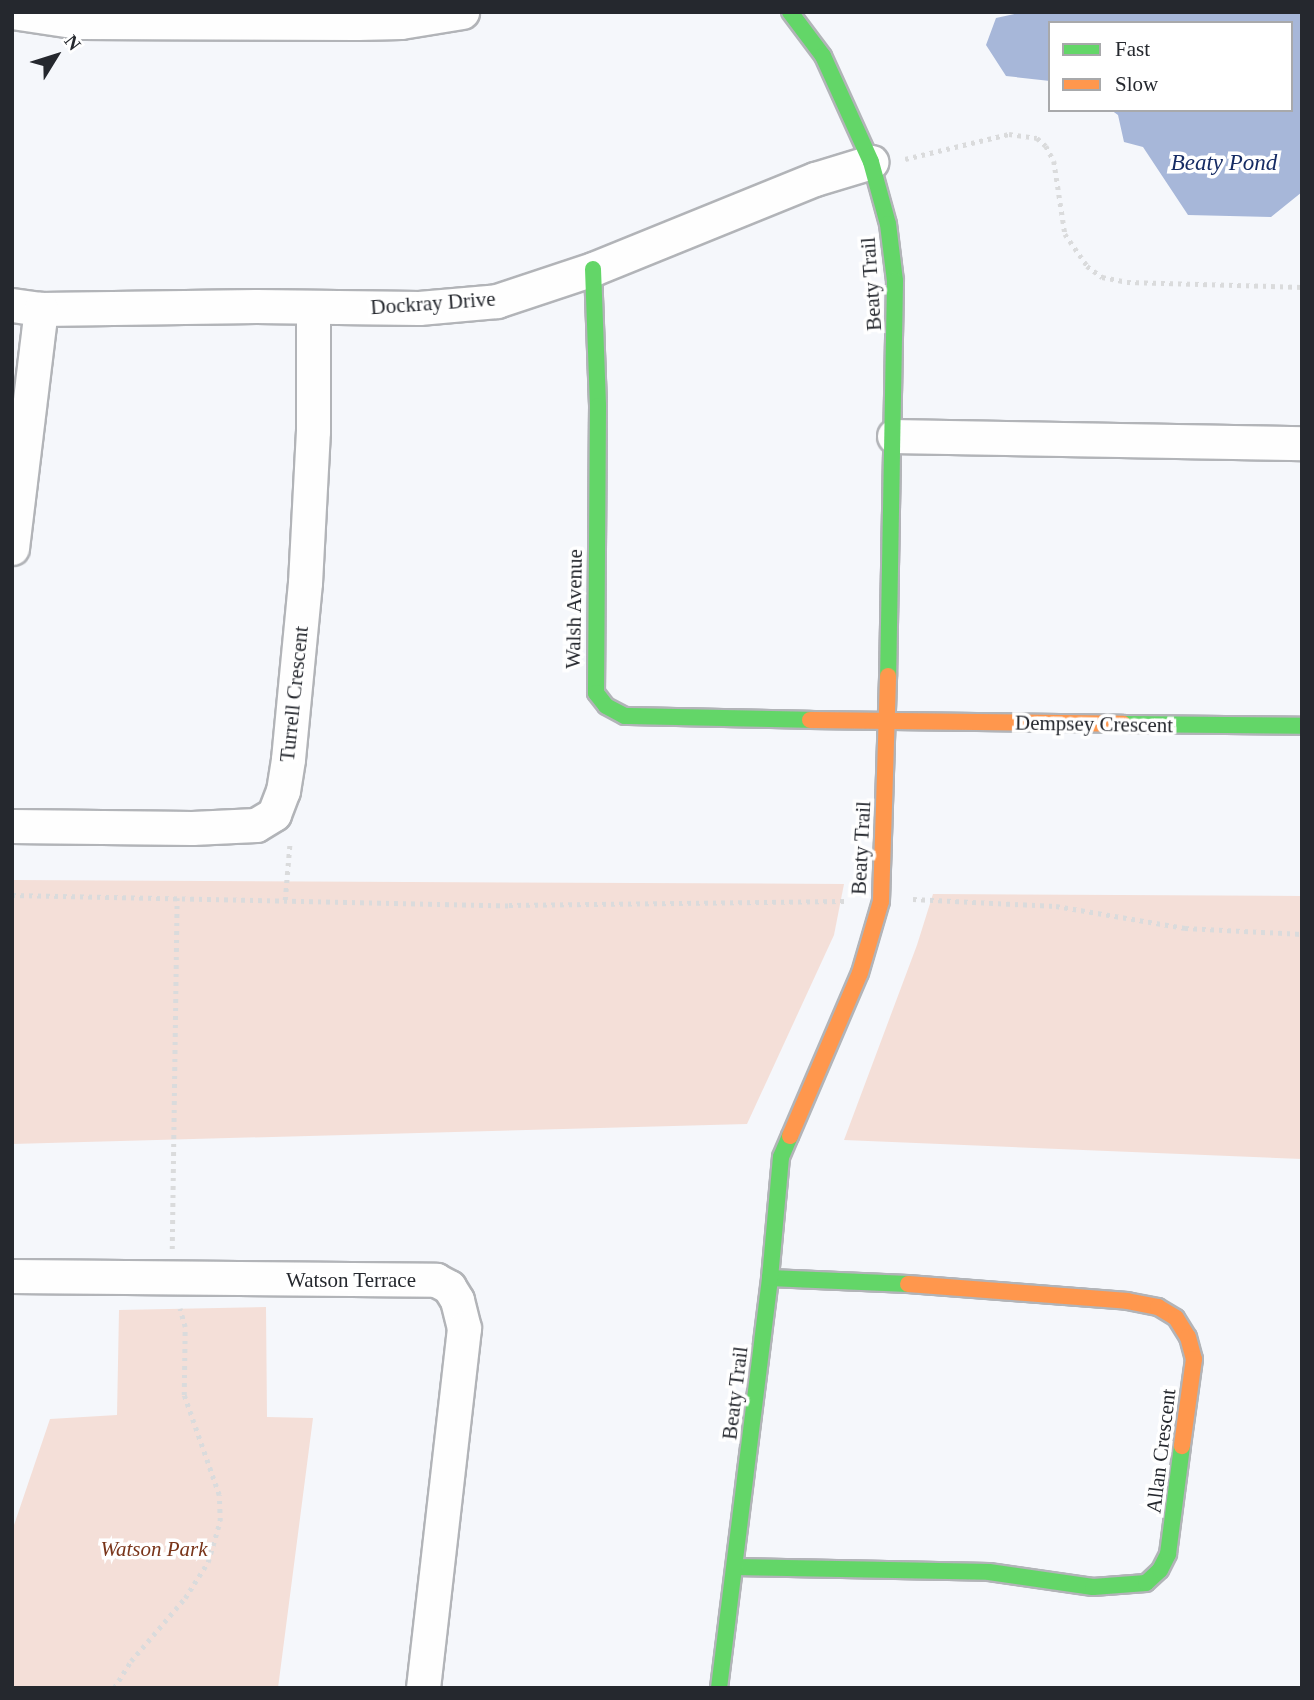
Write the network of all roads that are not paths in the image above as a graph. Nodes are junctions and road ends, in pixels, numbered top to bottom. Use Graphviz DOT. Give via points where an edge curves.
graph roads {
  1 [pos="12,12"];
  2 [pos="462,12"];
  3 [pos="790,12"];
  4 [pos="871,162"];
  5 [pos="593,269"];
  6 [pos="27,307"];
  7 [pos="313,308"];
  8 [pos="894,436"];
  9 [pos="1302,443"];
  10 [pos="12,548"];
  11 [pos="886,720"];
  12 [pos="1302,726"];
  13 [pos="12,825"];
  14 [pos="12,1276"];
  15 [pos="770,1278"];
  16 [pos="735,1567"];
  17 [pos="424,1688"];
  18 [pos="719,1688"];
  1 -- 2 [label="street" via="80,22 357,23 401,22"];
  3 -- 4 [label="street, Beaty Trail" via="823,56"];
  4 -- 5 [label="street, Dockray Drive" via="815,179"];
  4 -- 8 [label="street, Beaty Trail" via="888,224 895,281"];
  5 -- 7 [label="street, Dockray Drive" via="497,301 419,308"];
  5 -- 11 [label="street, Walsh Avenue" via="598,406 596,693 606,706 625,716"];
  6 -- 7 [label="street, Dockray Drive"];
  6 -- 10 [label="street"];
  7 -- 13 [label="street, Turrell Crescent" via="313,431 305,583 288,759 274,814 256,825 192,828"];
  8 -- 9 [label="street"];
  8 -- 11 [label="street, Beaty Trail"];
  11 -- 12 [label="street, Dempsey Crescent"];
  11 -- 15 [label="street, Beaty Trail" via="881,901 860,973 781,1157"];
  14 -- 17 [label="street, Watson Terrace" via="436,1280 449,1287 464,1328"];
  15 -- 16 [label="street, Beaty Trail"];
  15 -- 16 [label="street, Allan Crescent" via="967,1287 1127,1301 1158,1307 1176,1318 1194,1359 1168,1554 1146,1583 1093,1587 989,1572"];
  16 -- 18 [label="street, Beaty Trail"];
}
